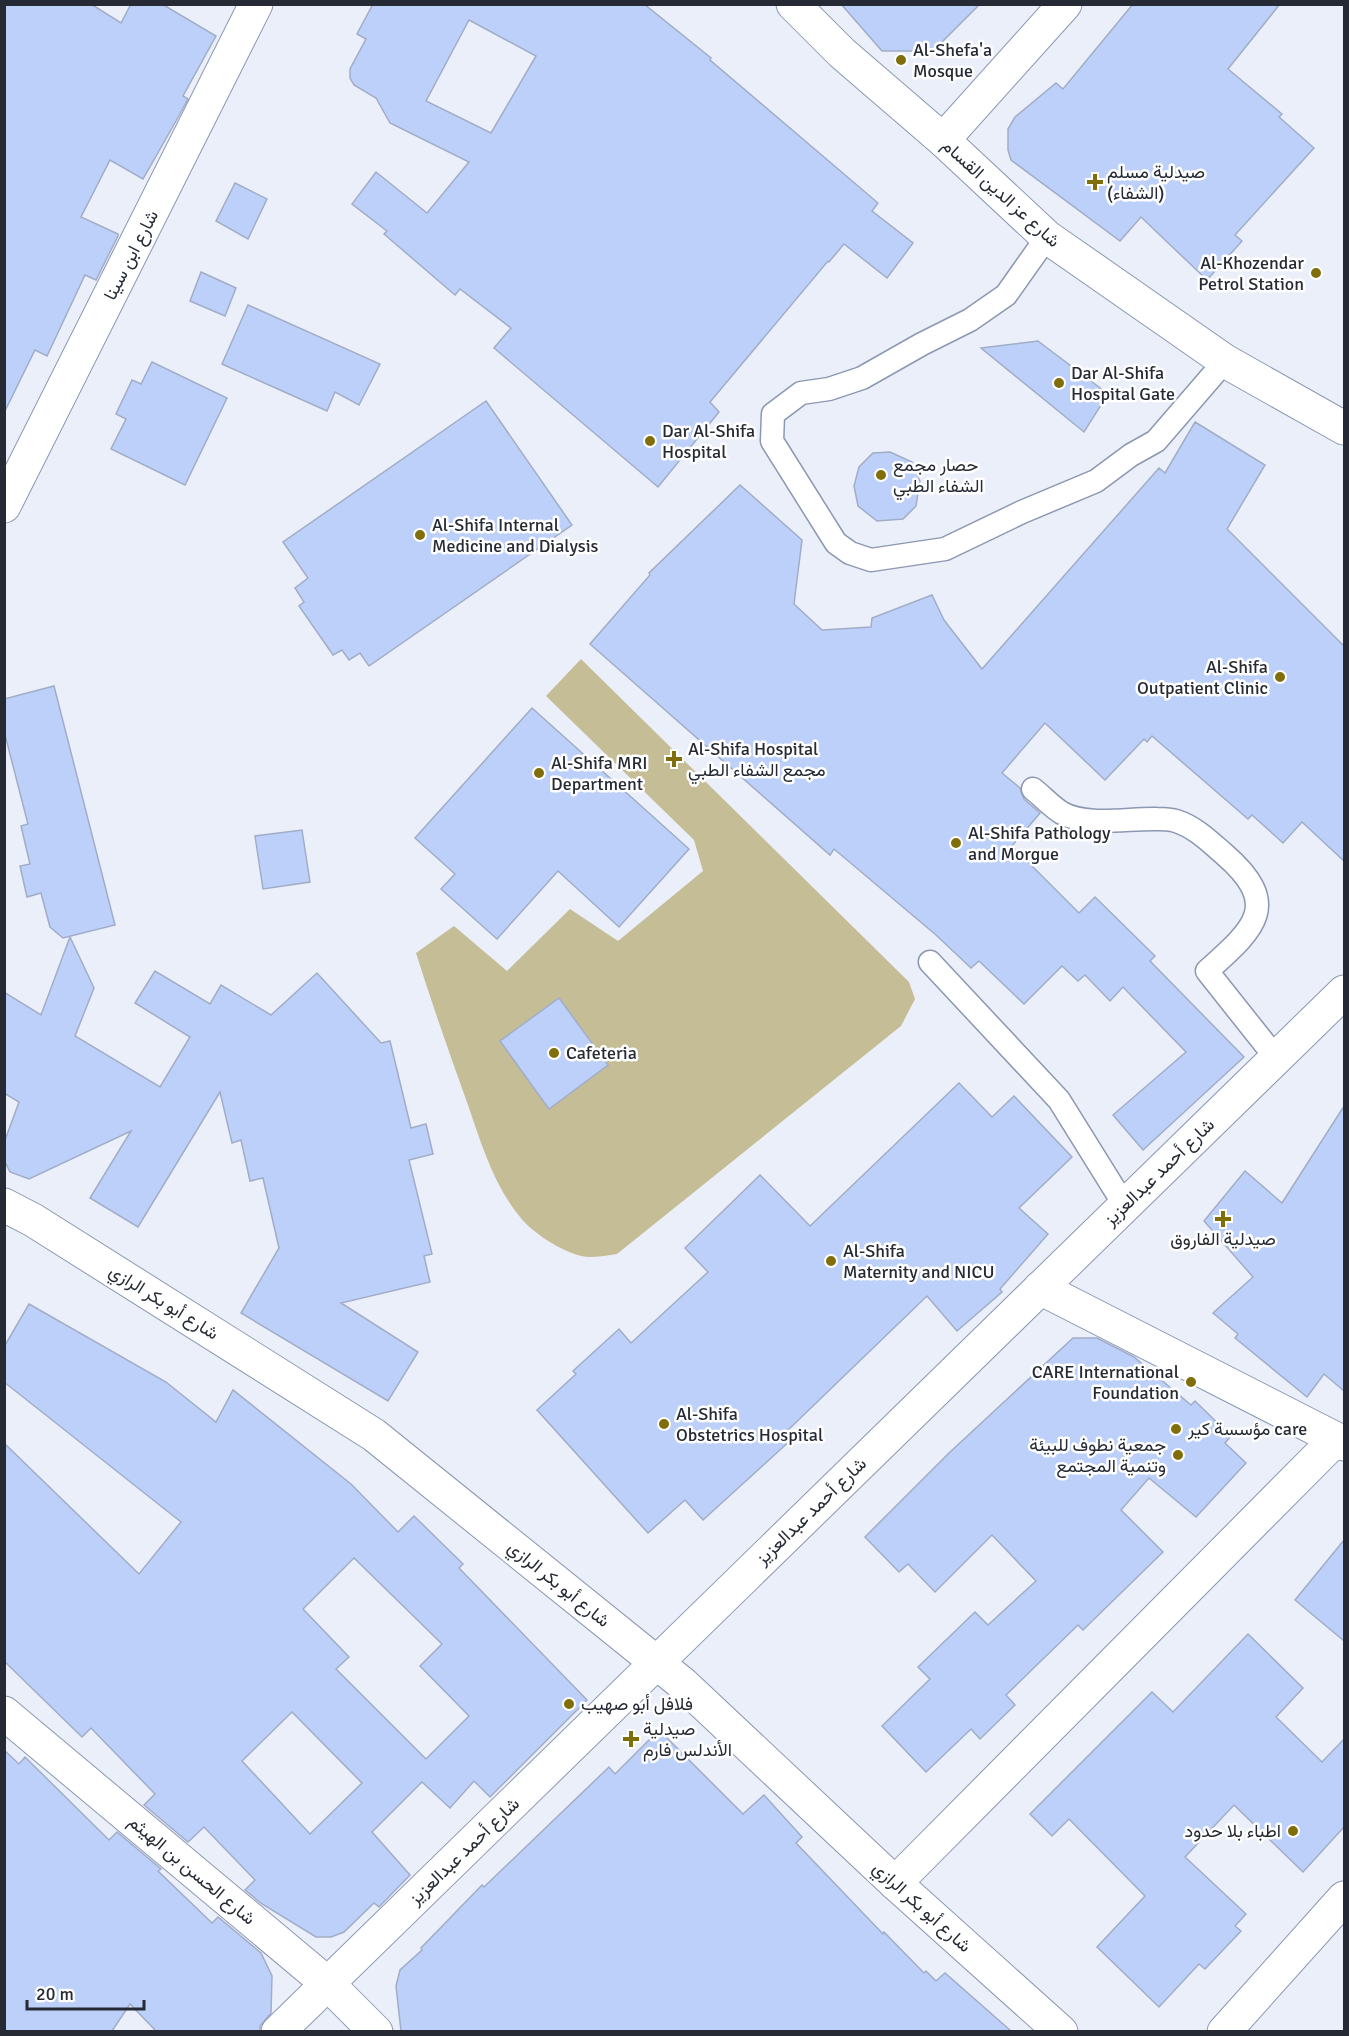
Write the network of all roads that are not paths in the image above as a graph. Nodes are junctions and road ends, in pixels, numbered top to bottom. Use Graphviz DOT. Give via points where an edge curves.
graph roads {
  1 [pos="256,4"];
  2 [pos="793,4"];
  3 [pos="1065,4"];
  4 [pos="943,140"];
  5 [pos="1047,237"];
  6 [pos="1225,362"];
  7 [pos="1344,428"];
  8 [pos="4,506"];
  9 [pos="1034,789"];
  10 [pos="930,962"];
  11 [pos="1343,996"];
  12 [pos="1276,1058"];
  13 [pos="4,1205"];
  14 [pos="1125,1206"];
  15 [pos="1040,1288"];
  16 [pos="1340,1441"];
  17 [pos="656,1663"];
  18 [pos="4,1713"];
  19 [pos="895,1883"];
  20 [pos="1344,1898"];
  21 [pos="328,1984"];
  22 [pos="278,2031"];
  23 [pos="376,2031"];
  24 [pos="1060,2031"];
  25 [pos="1224,2031"];
  1 -- 8 [label="street, شارع ابن سينا"];
  2 -- 4 [label="street, شارع عز الدين القسام" via="842,53"];
  3 -- 4 [label="street"];
  4 -- 5 [label="street, شارع عز الدين القسام"];
  5 -- 6 [label="street, شارع عز الدين القسام"];
  5 -- 6 [label="lane" via="1006,294 970,320 862,378 801,393 773,414 772,441 836,543 850,553 872,560 945,549 1096,481 1156,441"];
  6 -- 7 [label="street, شارع عز الدين القسام"];
  9 -- 12 [label="lane" via="1062,813 1094,821 1174,820 1197,830 1238,866 1255,889 1257,909 1252,926 1208,970"];
  10 -- 14 [label="lane" via="1059,1100"];
  11 -- 12 [label="street, شارع أحمد عبدالعزيز"];
  12 -- 14 [label="street, شارع أحمد عبدالعزيز"];
  13 -- 17 [label="street, شارع أبو بكر الرازي" via="374,1435"];
  14 -- 15 [label="street, شارع أحمد عبدالعزيز"];
  15 -- 16 [label="street"];
  15 -- 17 [label="street, شارع أحمد عبدالعزيز"];
  16 -- 19 [label="street"];
  17 -- 19 [label="street, شارع أبو بكر الرازي"];
  17 -- 21 [label="street, شارع أحمد عبدالعزيز"];
  18 -- 21 [label="street, شارع الحسن بن الهيثم"];
  19 -- 24 [label="street, شارع أبو بكر الرازي"];
  20 -- 25 [label="street"];
  21 -- 22 [label="street, شارع أحمد عبدالعزيز"];
  21 -- 23 [label="street, شارع الحسن بن الهيثم"];
}
